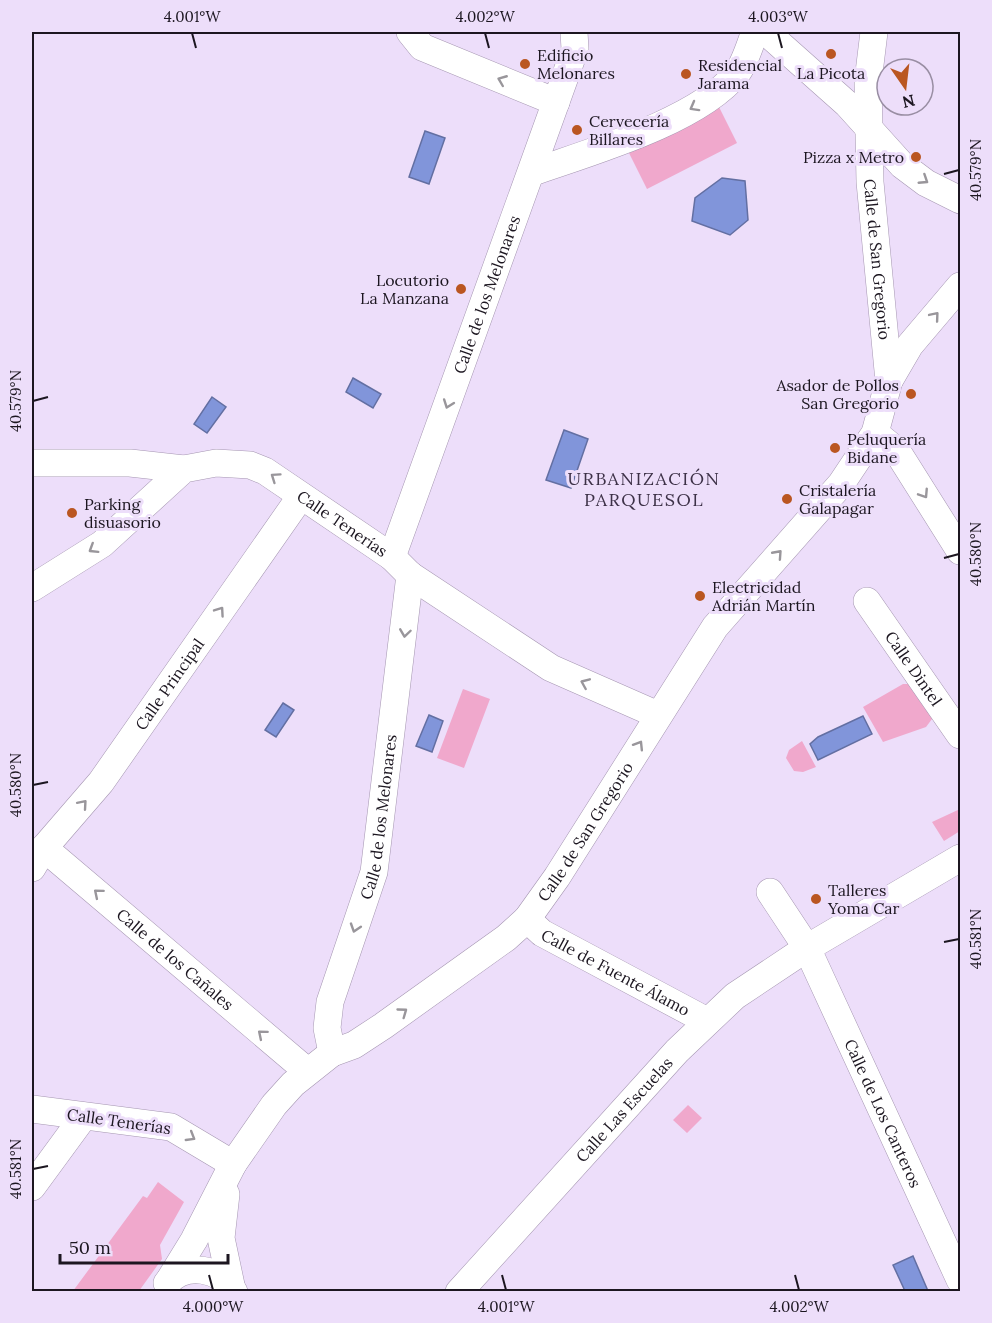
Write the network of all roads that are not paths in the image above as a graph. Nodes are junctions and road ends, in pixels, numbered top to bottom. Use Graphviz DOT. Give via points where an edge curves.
graph roads {
  1 [pos="410,32"];
  2 [pos="574,32"];
  3 [pos="755,32"];
  4 [pos="766,32"];
  5 [pos="874,32"];
  6 [pos="556,102"];
  7 [pos="868,112"];
  8 [pos="533,172"];
  9 [pos="960,200"];
  10 [pos="960,286"];
  11 [pos="889,381"];
  12 [pos="875,433"];
  13 [pos="32,463"];
  14 [pos="184,469"];
  15 [pos="301,496"];
  16 [pos="960,551"];
  17 [pos="401,566"];
  18 [pos="32,588"];
  19 [pos="867,601"];
  20 [pos="658,715"];
  21 [pos="960,735"];
  22 [pos="38,858"];
  23 [pos="960,858"];
  24 [pos="770,892"];
  25 [pos="527,919"];
  26 [pos="807,948"];
  27 [pos="707,1022"];
  28 [pos="343,1049"];
  29 [pos="307,1071"];
  30 [pos="32,1109"];
  31 [pos="84,1116"];
  32 [pos="233,1164"];
  33 [pos="32,1186"];
  34 [pos="960,1280"];
  35 [pos="166,1285"];
  36 [pos="233,1288"];
  37 [pos="459,1292"];
  6 -- 1 [label="street, one-way" via="422,47"];
  2 -- 6 [label="street, Calle de los Melonares" via="575,49"];
  3 -- 8 [label="street, one-way" via="738,72 712,97 676,117"];
  4 -- 7 [label="street"];
  5 -- 7 [label="street, Calle de San Gregorio"];
  6 -- 8 [label="street, Calle de los Melonares"];
  7 -- 9 [label="street, one-way" via="902,165 926,183"];
  7 -- 11 [label="street, Calle de San Gregorio"];
  8 -- 17 [label="street, Calle de los Melonares, one-way"];
  11 -- 10 [label="street, Calle de San Gregorio, one-way" via="910,345"];
  11 -- 12 [label="street, Calle de San Gregorio"];
  12 -- 16 [label="street, one-way" via="897,452"];
  20 -- 12 [label="street, Calle de San Gregorio, one-way" via="726,612 842,484"];
  13 -- 14 [label="street" via="130,463"];
  15 -- 14 [label="street, Calle Tenerías, one-way" via="250,465 216,463"];
  14 -- 18 [label="street, one-way" via="102,544"];
  15 -- 17 [label="street, Calle Tenerías"];
  22 -- 15 [label="street, Calle Principal, one-way" via="101,782"];
  20 -- 17 [label="street, Calle Tenerías, one-way" via="550,668"];
  17 -- 28 [label="street, Calle de los Melonares, one-way" via="374,872 330,1002 327,1029"];
  19 -- 21 [label="street, Calle Dintel"];
  25 -- 20 [label="street, Calle de San Gregorio, one-way"];
  29 -- 22 [label="street, Calle de los Cañales, one-way"];
  23 -- 26 [label="street, Calle Las Escuelas"];
  24 -- 26 [label="street"];
  25 -- 27 [label="street, Calle de Fuente Álamo" via="542,933"];
  28 -- 25 [label="street, Calle de San Gregorio, one-way" via="506,938"];
  26 -- 27 [label="street, Calle Las Escuelas" via="735,996"];
  26 -- 34 [label="street, Calle de Los Canteros"];
  27 -- 37 [label="street, Calle Las Escuelas"];
  28 -- 29 [label="street, Calle de San Gregorio"];
  29 -- 32 [label="street, Calle de San Gregorio" via="274,1105"];
  30 -- 31 [label="street, Calle Tenerías"];
  31 -- 32 [label="street, Calle Tenerías, one-way" via="171,1127"];
  31 -- 33 [label="street"];
  32 -- 35 [label="street, Calle de San Gregorio"];
  32 -- 36 [label="street, Calle de San Gregorio" via="221,1226"];
  35 -- 36 [label="street" via="182,1272 209,1270"];
}
